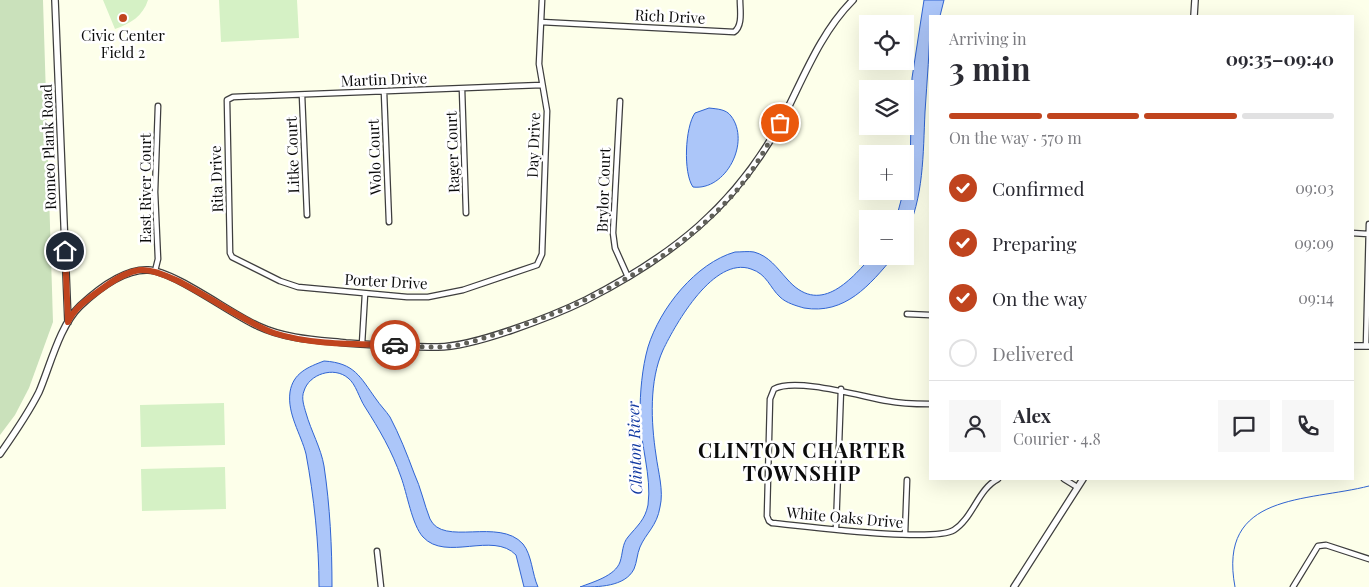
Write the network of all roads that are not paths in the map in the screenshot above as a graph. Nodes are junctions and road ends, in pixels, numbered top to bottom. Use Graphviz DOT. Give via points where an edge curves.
graph roads {
  1 [pos="55,0"];
  2 [pos="542,0"];
  3 [pos="740,0"];
  4 [pos="853,0"];
  5 [pos="1195,0"];
  6 [pos="1194,15"];
  7 [pos="541,22"];
  8 [pos="542,86"];
  9 [pos="462,89"];
  10 [pos="384,92"];
  11 [pos="302,95"];
  12 [pos="227,100"];
  13 [pos="620,101"];
  14 [pos="158,106"];
  15 [pos="466,213"];
  16 [pos="307,215"];
  17 [pos="389,222"];
  18 [pos="1369,224"];
  19 [pos="1354,234"];
  20 [pos="1368,234"];
  21 [pos="232,257"];
  22 [pos="540,262"];
  23 [pos="155,271"];
  24 [pos="628,277"];
  25 [pos="365,294"];
  26 [pos="907,314"];
  27 [pos="929,315"];
  28 [pos="68,322"];
  29 [pos="362,344"];
  30 [pos="1354,346"];
  31 [pos="1367,346"];
  32 [pos="841,389"];
  33 [pos="929,404"];
  34 [pos="0,454"];
  35 [pos="907,480"];
  36 [pos="996,480"];
  37 [pos="1066,480"];
  38 [pos="1082,480"];
  39 [pos="1077,487"];
  40 [pos="836,528"];
  41 [pos="905,534"];
  42 [pos="377,551"];
  43 [pos="1369,559"];
  44 [pos="381,587"];
  45 [pos="1014,587"];
  46 [pos="1293,587"];
  1 -- 28 [label="street, Romeo Plank Road"];
  2 -- 7 [label="street, Day Drive"];
  3 -- 7 [label="street, Rich Drive" via="737,31"];
  4 -- 24 [label="street" via="826,34 777,128 738,189 670,250"];
  5 -- 6 [label="street"];
  7 -- 8 [label="street, Day Drive" via="539,64"];
  8 -- 9 [label="street, Martin Drive"];
  8 -- 22 [label="street, Day Drive" via="547,111"];
  9 -- 10 [label="street, Martin Drive"];
  9 -- 15 [label="street, Rager Court"];
  10 -- 11 [label="street, Martin Drive"];
  10 -- 17 [label="street, Wolo Court"];
  11 -- 12 [label="street, Martin Drive" via="233,97"];
  11 -- 16 [label="street, Litke Court"];
  12 -- 21 [label="street, Rita Drive"];
  13 -- 24 [label="street, Brylor Court" via="613,233 615,248"];
  14 -- 23 [label="street, East River Court" via="155,192 158,258"];
  18 -- 20 [label="street"];
  19 -- 20 [label="street"];
  20 -- 31 [label="street"];
  21 -- 25 [label="street, Porter Drive" via="298,287"];
  22 -- 25 [label="street, Porter Drive" via="448,294 406,297"];
  23 -- 28 [label="street" via="140,270 116,279 81,304"];
  23 -- 29 [label="street" via="274,333"];
  24 -- 29 [label="street" via="569,307 484,338 437,348"];
  25 -- 29 [label="street"];
  26 -- 27 [label="street"];
  28 -- 34 [label="street" via="33,404"];
  30 -- 31 [label="street"];
  32 -- 33 [label="street" via="894,402"];
  32 -- 40 [label="street"];
  32 -- 40 [label="street, White Oaks Drive" via="783,386 774,389 770,399 768,520 772,523"];
  35 -- 41 [label="street"];
  36 -- 41 [label="street, White Oaks Drive" via="952,531 938,535"];
  37 -- 39 [label="street"];
  38 -- 39 [label="street"];
  39 -- 45 [label="street"];
  40 -- 41 [label="street, White Oaks Drive"];
  42 -- 44 [label="street"];
  43 -- 46 [label="street" via="1326,545 1318,546"];
}
